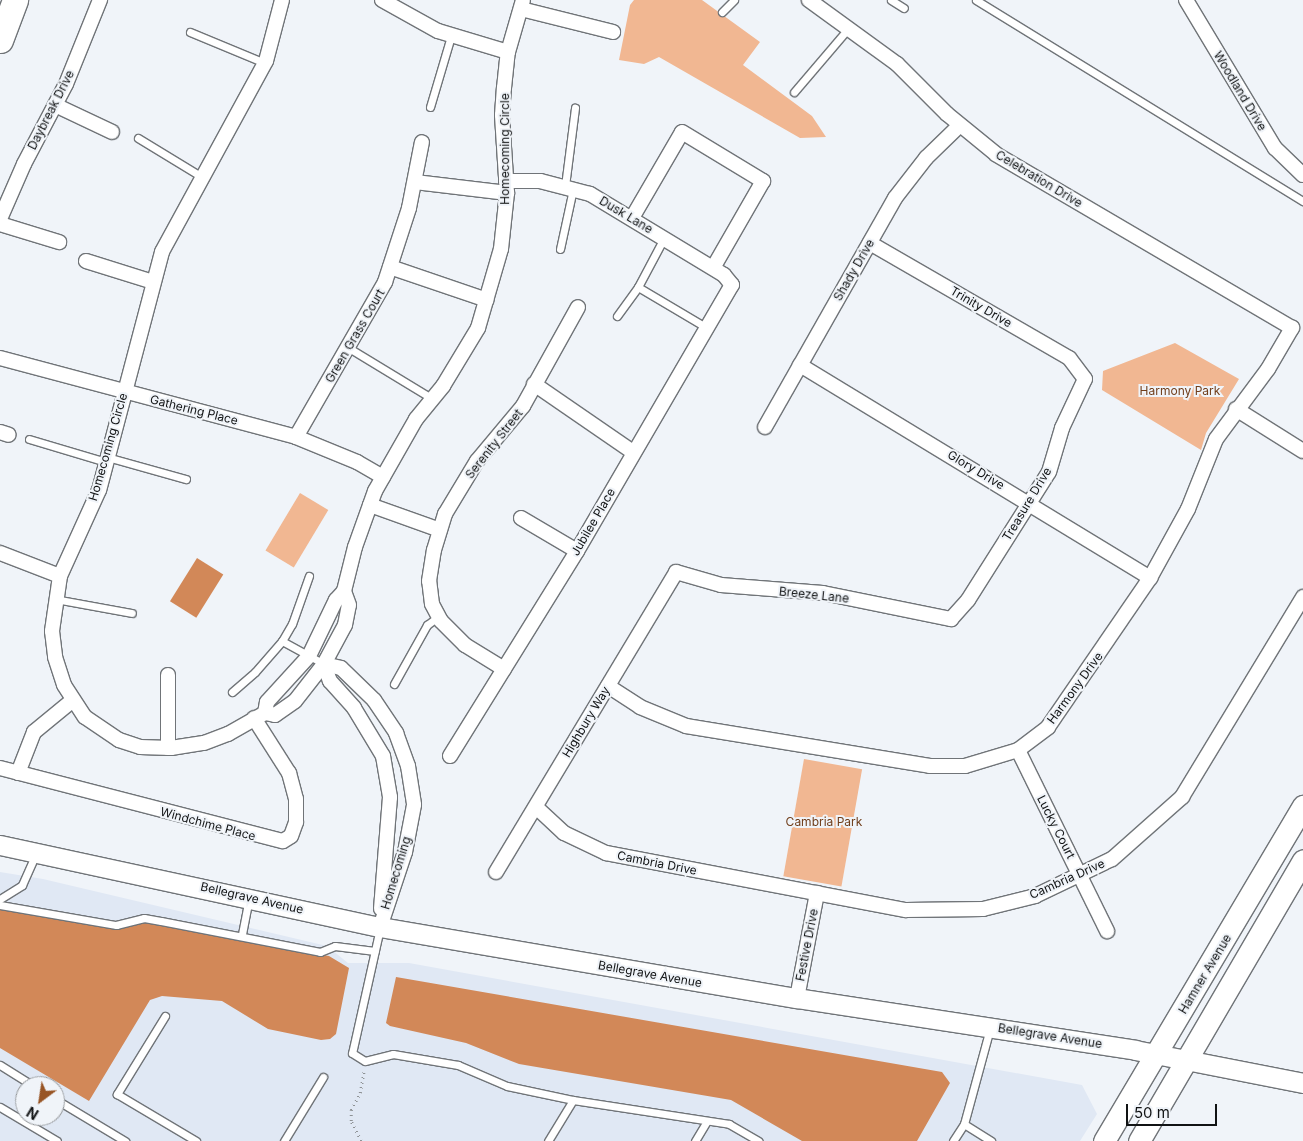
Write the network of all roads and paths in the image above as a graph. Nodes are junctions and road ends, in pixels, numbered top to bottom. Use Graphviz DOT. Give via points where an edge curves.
graph roads {
  1 [pos="15,0"];
  2 [pos="100,0"];
  3 [pos="282,0"];
  4 [pos="382,0"];
  5 [pos="734,0"];
  6 [pos="809,0"];
  7 [pos="891,0"];
  8 [pos="976,0"];
  9 [pos="1186,0"];
  10 [pos="522,4"];
  11 [pos="904,8"];
  12 [pos="722,12"];
  13 [pos="847,30"];
  14 [pos="190,32"];
  15 [pos="614,32"];
  16 [pos="451,36"];
  17 [pos="0,40"];
  18 [pos="508,52"];
  19 [pos="265,63"];
  20 [pos="794,92"];
  21 [pos="55,105"];
  22 [pos="430,107"];
  23 [pos="576,108"];
  24 [pos="960,125"];
  25 [pos="112,132"];
  26 [pos="138,138"];
  27 [pos="422,142"];
  28 [pos="1303,175"];
  29 [pos="202,177"];
  30 [pos="415,182"];
  31 [pos="507,187"];
  32 [pos="569,187"];
  33 [pos="1303,201"];
  34 [pos="632,218"];
  35 [pos="0,219"];
  36 [pos="0,224"];
  37 [pos="664,238"];
  38 [pos="59,242"];
  39 [pos="870,243"];
  40 [pos="560,249"];
  41 [pos="86,261"];
  42 [pos="390,267"];
  43 [pos="713,268"];
  44 [pos="153,282"];
  45 [pos="732,286"];
  46 [pos="638,287"];
  47 [pos="487,300"];
  48 [pos="578,307"];
  49 [pos="617,316"];
  50 [pos="707,328"];
  51 [pos="1292,328"];
  52 [pos="349,348"];
  53 [pos="0,358"];
  54 [pos="800,365"];
  55 [pos="1085,379"];
  56 [pos="534,384"];
  57 [pos="124,393"];
  58 [pos="433,398"];
  59 [pos="1236,409"];
  60 [pos="765,427"];
  61 [pos="296,437"];
  62 [pos="29,439"];
  63 [pos="1303,451"];
  64 [pos="633,452"];
  65 [pos="106,459"];
  66 [pos="382,477"];
  67 [pos="186,479"];
  68 [pos="1030,503"];
  69 [pos="370,505"];
  70 [pos="522,518"];
  71 [pos="440,530"];
  72 [pos="577,551"];
  73 [pos="0,554"];
  74 [pos="676,572"];
  75 [pos="60,576"];
  76 [pos="309,576"];
  77 [pos="1150,578"];
  78 [pos="344,591"];
  79 [pos="1303,597"];
  80 [pos="55,599"];
  81 [pos="132,613"];
  82 [pos="439,616"];
  83 [pos="951,619"];
  84 [pos="282,641"];
  85 [pos="309,656"];
  86 [pos="324,664"];
  87 [pos="504,669"];
  88 [pos="168,675"];
  89 [pos="394,684"];
  90 [pos="608,686"];
  91 [pos="232,692"];
  92 [pos="73,700"];
  93 [pos="260,716"];
  94 [pos="168,748"];
  95 [pos="1018,750"];
  96 [pos="403,753"];
  97 [pos="450,756"];
  98 [pos="383,759"];
  99 [pos="0,768"];
  100 [pos="18,773"];
  101 [pos="1303,806"];
  102 [pos="536,807"];
  103 [pos="0,845"];
  104 [pos="37,851"];
  105 [pos="1303,860"];
  106 [pos="496,872"];
  107 [pos="1080,874"];
  108 [pos="816,893"];
  109 [pos="249,896"];
  110 [pos="0,899"];
  111 [pos="0,905"];
  112 [pos="380,927"];
  113 [pos="1107,931"];
  114 [pos="242,934"];
  115 [pos="375,951"];
  116 [pos="797,998"];
  117 [pos="165,1016"];
  118 [pos="990,1026"];
  119 [pos="1157,1053"];
  120 [pos="1188,1059"];
  121 [pos="365,1061"];
  122 [pos="0,1065"];
  123 [pos="18,1076"];
  124 [pos="323,1076"];
  125 [pos="1303,1083"];
  126 [pos="573,1100"];
  127 [pos="65,1104"];
  128 [pos="0,1107"];
  129 [pos="707,1121"];
  130 [pos="964,1124"];
  131 [pos="57,1141"];
  132 [pos="126,1141"];
  133 [pos="196,1141"];
  134 [pos="284,1141"];
  135 [pos="361,1141"];
  136 [pos="548,1141"];
  137 [pos="695,1141"];
  138 [pos="758,1141"];
  139 [pos="953,1141"];
  140 [pos="991,1141"];
  141 [pos="1104,1141"];
  142 [pos="1139,1141"];
  1 -- 17 [label="highway"];
  2 -- 21 [label="street, Daybreak Drive"];
  3 -- 19 [label="street, Homecoming Circle"];
  4 -- 16 [label="street" via="422,24"];
  5 -- 12 [label="lane"];
  6 -- 13 [label="street, Celebration Drive"];
  7 -- 11 [label="lane"];
  8 -- 33 [label="lane"];
  9 -- 28 [label="street, Woodland Drive" via="1275,148"];
  10 -- 15 [label="street"];
  10 -- 18 [label="street, Homecoming Circle"];
  13 -- 20 [label="lane"];
  13 -- 24 [label="street, Celebration Drive" via="897,64"];
  14 -- 19 [label="lane"];
  16 -- 18 [label="street"];
  16 -- 22 [label="lane"];
  18 -- 31 [label="street, Homecoming Circle" via="502,115"];
  19 -- 29 [label="street, Homecoming Circle"];
  21 -- 25 [label="street"];
  21 -- 35 [label="street, Daybreak Drive"];
  23 -- 32 [label="lane"];
  24 -- 39 [label="street, Shady Drive" via="926,158 895,198"];
  24 -- 51 [label="street, Celebration Drive" via="996,154"];
  26 -- 29 [label="lane"];
  27 -- 30 [label="street, Green Grass Court"];
  29 -- 44 [label="street, Homecoming Circle" via="172,229"];
  30 -- 31 [label="street, Dusk Lane"];
  30 -- 42 [label="street, Green Grass Court"];
  31 -- 32 [label="street, Dusk Lane" via="540,181"];
  31 -- 47 [label="street, Homecoming Circle" via="501,249"];
  32 -- 34 [label="street, Dusk Lane"];
  32 -- 40 [label="lane"];
  34 -- 37 [label="street, Dusk Lane"];
  34 -- 43 [label="street" via="682,132 763,181"];
  36 -- 38 [label="street"];
  37 -- 43 [label="street, Dusk Lane"];
  37 -- 46 [label="lane"];
  39 -- 54 [label="street, Shady Drive"];
  39 -- 55 [label="street, Trinity Drive" via="1069,358"];
  41 -- 44 [label="street"];
  42 -- 47 [label="street"];
  42 -- 52 [label="street, Green Grass Court" via="377,300"];
  43 -- 45 [label="street, Dusk Lane"];
  44 -- 57 [label="street, Homecoming Circle"];
  45 -- 50 [label="street, Jubilee Place"];
  46 -- 49 [label="lane"];
  46 -- 50 [label="lane"];
  47 -- 58 [label="street, Homecoming Circle" via="478,328"];
  48 -- 56 [label="street, Serenity Street"];
  50 -- 64 [label="street, Jubilee Place"];
  51 -- 59 [label="street, Harmony Drive" via="1268,369"];
  52 -- 58 [label="lane"];
  52 -- 61 [label="street, Green Grass Court"];
  53 -- 57 [label="street, Gathering Place"];
  54 -- 60 [label="street, Shady Drive"];
  54 -- 68 [label="street, Glory Drive"];
  55 -- 68 [label="street, Treasure Drive" via="1062,428 1049,472"];
  56 -- 64 [label="street"];
  56 -- 71 [label="street, Serenity Street" via="523,406 477,461 445,514"];
  57 -- 61 [label="street, Gathering Place" via="212,412"];
  57 -- 65 [label="street, Homecoming Circle"];
  58 -- 66 [label="street, Homecoming Circle" via="416,418"];
  59 -- 63 [label="street"];
  59 -- 77 [label="street, Harmony Drive" via="1216,439 1188,509"];
  61 -- 66 [label="street, Gathering Place" via="357,462"];
  62 -- 65 [label="lane"];
  64 -- 72 [label="street, Jubilee Place"];
  65 -- 67 [label="lane"];
  65 -- 75 [label="street, Homecoming Circle" via="98,490"];
  66 -- 69 [label="street, Homecoming Circle"];
  68 -- 77 [label="street, Glory Drive"];
  68 -- 83 [label="street, Treasure Drive" via="968,600"];
  69 -- 71 [label="street"];
  69 -- 78 [label="street, Homecoming Circle"];
  70 -- 72 [label="street"];
  71 -- 82 [label="street, Serenity Street" via="429,582 432,604"];
  72 -- 87 [label="street, Jubilee Place"];
  73 -- 75 [label="street"];
  74 -- 83 [label="street, Breeze Lane" via="721,585 823,593"];
  74 -- 90 [label="street, Highbury Way"];
  75 -- 80 [label="street, Homecoming Circle"];
  76 -- 84 [label="lane" via="292,624"];
  77 -- 95 [label="street, Harmony Drive" via="1048,727"];
  78 -- 85 [label="street, Homecoming Circle" via="336,600"];
  78 -- 86 [label="street, Homecoming Circle" via="349,605 347,618"];
  79 -- 107 [label="street, Cambria Drive" via="1182,797 1112,859"];
  80 -- 81 [label="lane"];
  80 -- 92 [label="street, Homecoming Circle" via="52,631 55,657"];
  82 -- 87 [label="street, Serenity Street" via="465,645"];
  82 -- 89 [label="lane" via="427,625"];
  84 -- 85 [label="lane"];
  84 -- 91 [label="lane"];
  85 -- 86 [label="lane"];
  85 -- 93 [label="street, Homecoming Circle" via="267,702"];
  86 -- 93 [label="street, Homecoming Circle" via="295,701 275,715"];
  86 -- 96 [label="street, Homecoming" via="341,668 374,700 396,733"];
  86 -- 98 [label="street, Homecoming" via="330,681 354,708"];
  87 -- 97 [label="street, Jubilee Place"];
  88 -- 94 [label="street"];
  90 -- 95 [label="street, Harmony Drive" via="640,707 686,726 920,764 965,766"];
  90 -- 102 [label="street, Highbury Way"];
  92 -- 94 [label="street, Homecoming Circle" via="85,716 119,740 140,747"];
  92 -- 100 [label="street" via="34,732"];
  93 -- 94 [label="street, Homecoming Circle" via="220,737"];
  93 -- 100 [label="street, Windchime Place" via="289,773 296,799 296,822 291,836 283,841"];
  95 -- 107 [label="street, Lucky Court"];
  96 -- 98 [label="street"];
  96 -- 112 [label="street, Homecoming" via="414,805 405,852"];
  98 -- 112 [label="street, Homecoming" via="390,797"];
  99 -- 100 [label="street, Windchime Place"];
  101 -- 119 [label="main road, Hamner Avenue"];
  102 -- 106 [label="street, Highbury Way"];
  102 -- 108 [label="street, Cambria Drive" via="564,833 606,854"];
  103 -- 104 [label="main road, Bellegrave Avenue"];
  104 -- 109 [label="main road, Bellegrave Avenue"];
  104 -- 110 [label="lane" via="22,885"];
  105 -- 120 [label="main road"];
  107 -- 108 [label="street, Cambria Drive" via="1035,896 983,909 906,910"];
  107 -- 113 [label="street, Lucky Court"];
  108 -- 116 [label="street, Festive Drive"];
  109 -- 112 [label="main road, Bellegrave Avenue"];
  109 -- 114 [label="lane"];
  111 -- 114 [label="lane" via="116,925 144,918"];
  112 -- 115 [label="lane"];
  112 -- 116 [label="main road, Bellegrave Avenue"];
  114 -- 115 [label="lane" via="320,952 335,946"];
  115 -- 121 [label="lane" via="352,1053"];
  116 -- 118 [label="main road, Bellegrave Avenue"];
  117 -- 133 [label="lane" via="117,1094"];
  118 -- 119 [label="main road, Bellegrave Avenue"];
  118 -- 130 [label="lane"];
  119 -- 120 [label="main road, Bellegrave Avenue"];
  119 -- 141 [label="main road, Hamner Avenue"];
  120 -- 125 [label="main road, Bellegrave Avenue"];
  120 -- 142 [label="main road"];
  121 -- 126 [label="lane" via="393,1054 458,1065 506,1086"];
  121 -- 135 [label="path" via="360,1093 351,1110 351,1121"];
  122 -- 123 [label="lane"];
  124 -- 134 [label="lane"];
  126 -- 129 [label="lane"];
  126 -- 136 [label="lane"];
  127 -- 132 [label="lane"];
  128 -- 131 [label="lane"];
  129 -- 137 [label="lane"];
  129 -- 138 [label="lane" via="729,1124"];
  130 -- 139 [label="lane"];
  130 -- 140 [label="lane"];
}
